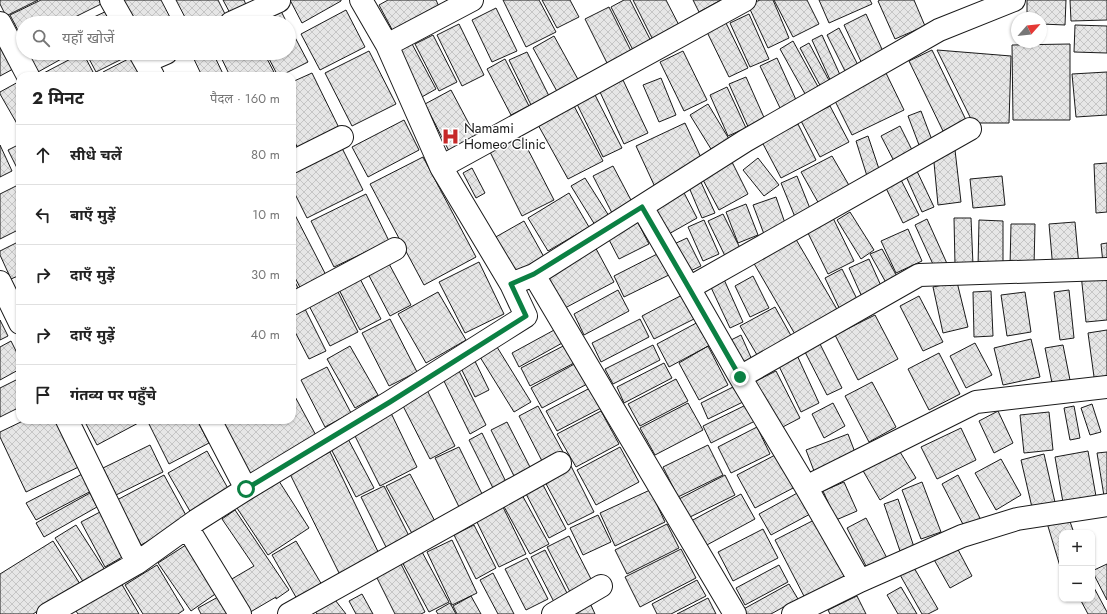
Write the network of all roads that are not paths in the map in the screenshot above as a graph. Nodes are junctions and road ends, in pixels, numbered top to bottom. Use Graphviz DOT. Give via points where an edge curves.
graph roads {
  1 [pos="111,0"];
  2 [pos="361,0"];
  3 [pos="472,0"];
  4 [pos="745,0"];
  5 [pos="1014,0"];
  6 [pos="279,1"];
  7 [pos="120,16"];
  8 [pos="246,16"];
  9 [pos="0,23"];
  10 [pos="387,45"];
  11 [pos="16,53"];
  12 [pos="20,60"];
  13 [pos="26,72"];
  14 [pos="970,129"];
  15 [pos="342,137"];
  16 [pos="296,160"];
  17 [pos="441,166"];
  18 [pos="642,207"];
  19 [pos="395,249"];
  20 [pos="1107,269"];
  21 [pos="534,274"];
  22 [pos="0,282"];
  23 [pos="511,284"];
  24 [pos="689,288"];
  25 [pos="296,302"];
  26 [pos="16,315"];
  27 [pos="740,377"];
  28 [pos="1107,386"];
  29 [pos="69,424"];
  30 [pos="212,424"];
  31 [pos="560,463"];
  32 [pos="806,487"];
  33 [pos="246,489"];
  34 [pos="1107,505"];
  35 [pos="187,527"];
  36 [pos="137,563"];
  37 [pos="860,582"];
  38 [pos="601,586"];
  39 [pos="48,614"];
  40 [pos="240,614"];
  41 [pos="289,614"];
  42 [pos="553,614"];
  43 [pos="735,614"];
  44 [pos="793,614"];
  1 -- 7 [label="street"];
  2 -- 10 [label="street"];
  3 -- 10 [label="street"];
  4 -- 17 [label="street"];
  5 -- 18 [label="street" via="939,30 745,141"];
  6 -- 8 [label="street"];
  9 -- 11 [label="street"];
  10 -- 17 [label="street"];
  12 -- 13 [label="street"];
  14 -- 24 [label="street"];
  15 -- 16 [label="street"];
  17 -- 23 [label="street"];
  18 -- 21 [label="street"];
  18 -- 24 [label="street"];
  19 -- 25 [label="street"];
  20 -- 27 [label="street" via="919,274"];
  21 -- 23 [label="street"];
  21 -- 43 [label="street"];
  22 -- 26 [label="street"];
  23 -- 33 [label="street" via="526,316"];
  24 -- 27 [label="street"];
  27 -- 32 [label="street"];
  28 -- 32 [label="street" via="976,402"];
  29 -- 36 [label="street"];
  30 -- 33 [label="street"];
  31 -- 41 [label="street"];
  32 -- 37 [label="street"];
  33 -- 35 [label="street"];
  34 -- 37 [label="street" via="1018,519 962,536"];
  35 -- 36 [label="street"];
  35 -- 40 [label="street"];
  36 -- 39 [label="street"];
  37 -- 44 [label="street"];
  38 -- 42 [label="street"];
}
